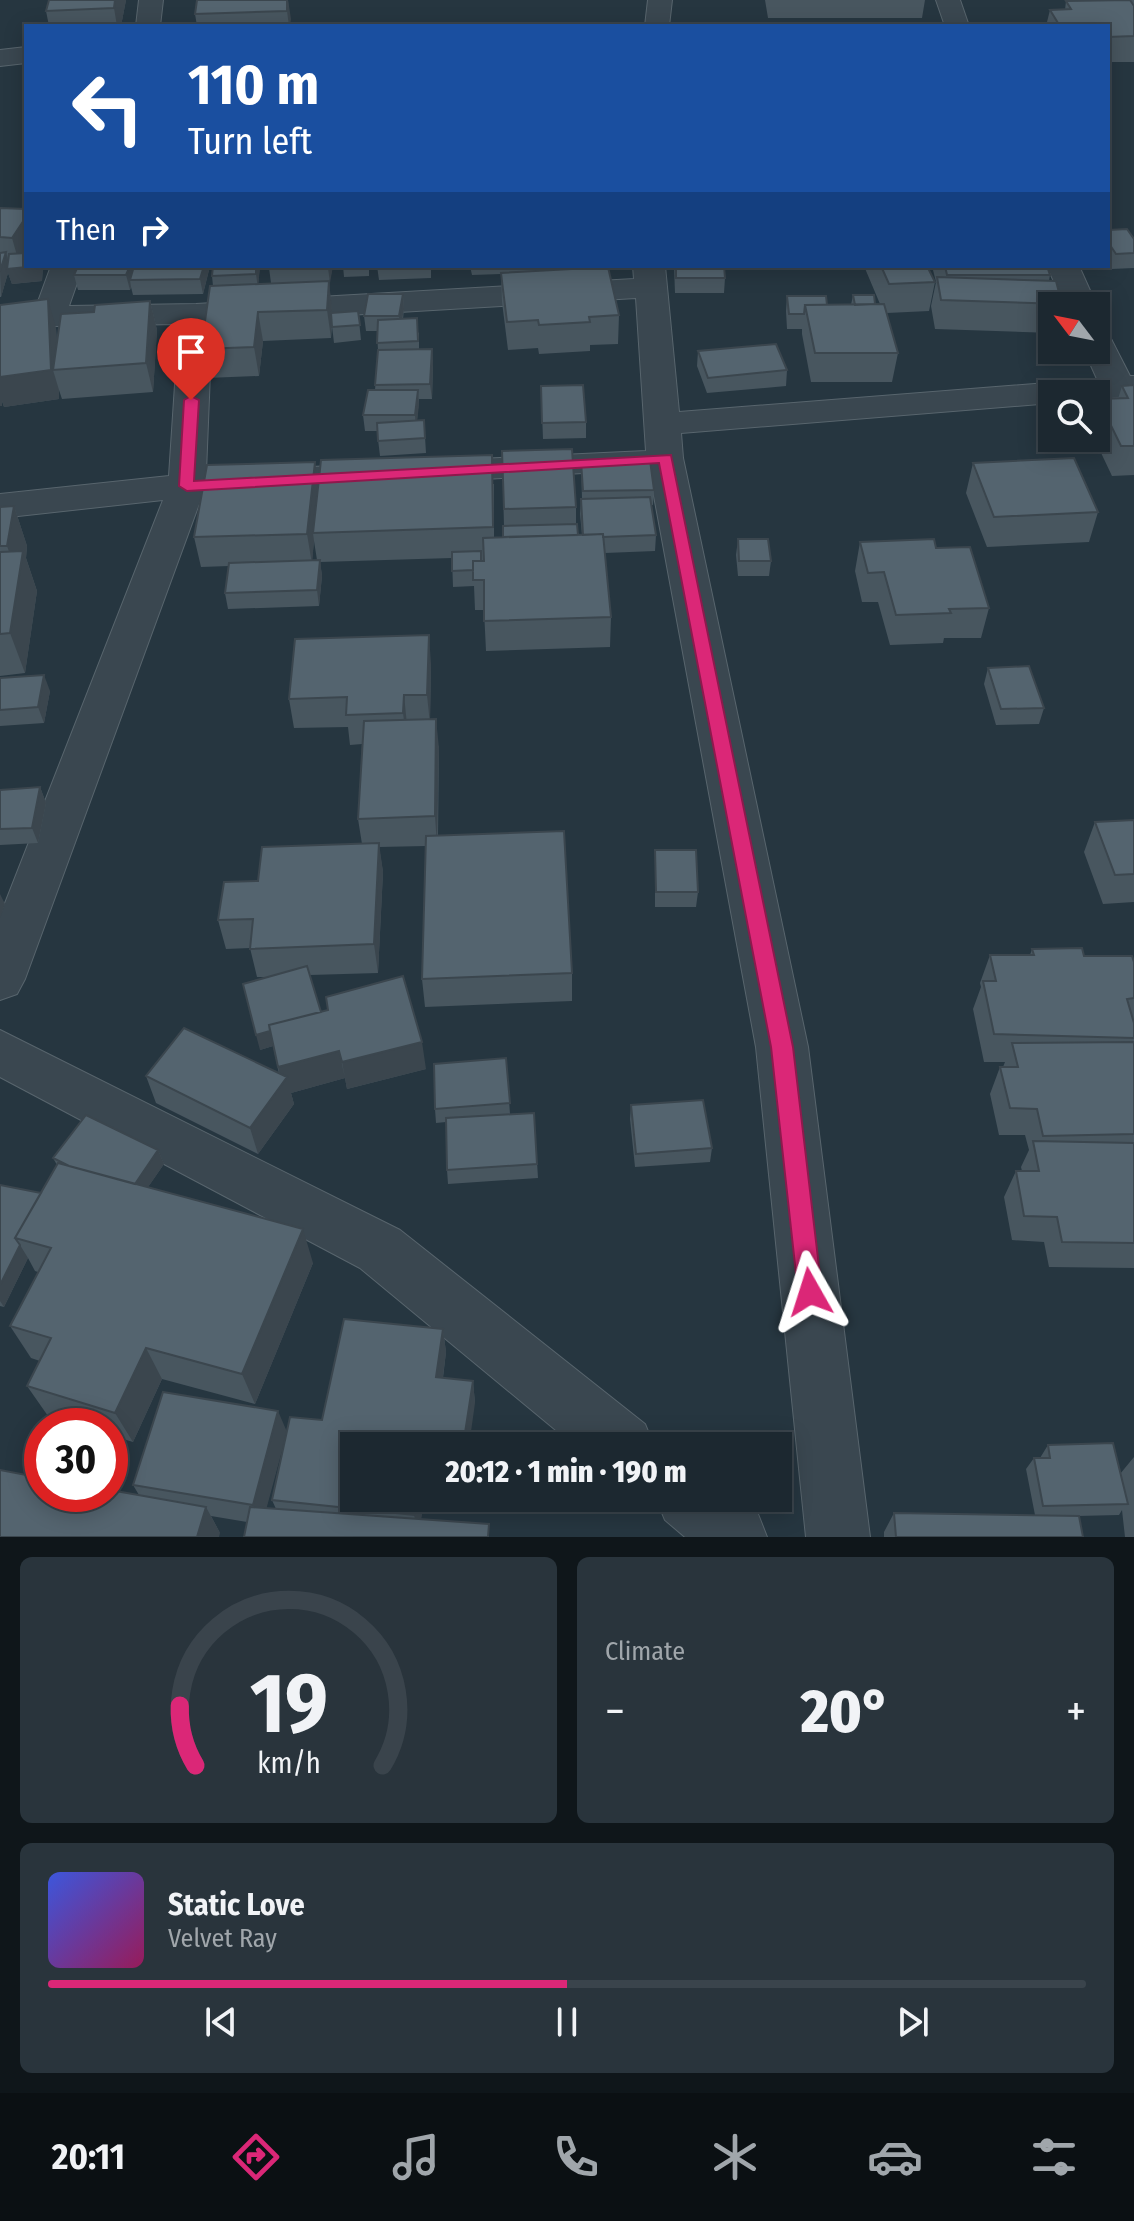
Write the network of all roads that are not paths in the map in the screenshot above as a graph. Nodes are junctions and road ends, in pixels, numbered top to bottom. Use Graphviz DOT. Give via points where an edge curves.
graph roads {
  1 [pos="151,0"];
  2 [pos="660,0"];
  3 [pos="948,0"];
  4 [pos="148,24"];
  5 [pos="657,24"];
  6 [pos="956,24"];
  7 [pos="24,55"];
  8 [pos="0,58"];
  9 [pos="66,268"];
  10 [pos="1064,268"];
  11 [pos="650,277"];
  12 [pos="1075,292"];
  13 [pos="50,314"];
  14 [pos="196,314"];
  15 [pos="0,317"];
  16 [pos="1110,362"];
  17 [pos="1126,387"];
  18 [pos="664,441"];
  19 [pos="187,486"];
  20 [pos="0,506"];
  21 [pos="0,979"];
  22 [pos="0,1052"];
  23 [pos="606,1432"];
  24 [pos="704,1512"];
  25 [pos="735,1537"];
  26 [pos="838,1537"];
  1 -- 4 [label="street"];
  2 -- 5 [label="street"];
  3 -- 6 [label="street"];
  7 -- 8 [label="street"];
  9 -- 13 [label="street"];
  10 -- 12 [label="street"];
  11 -- 14 [label="street"];
  11 -- 18 [label="street"];
  13 -- 14 [label="street"];
  13 -- 15 [label="street"];
  14 -- 19 [label="street"];
  16 -- 17 [label="street"];
  17 -- 18 [label="street"];
  18 -- 19 [label="street"];
  18 -- 26 [label="street" via="782,1047"];
  19 -- 20 [label="street"];
  19 -- 21 [label="street"];
  22 -- 23 [label="street" via="380,1249"];
  24 -- 25 [label="street"];
}
